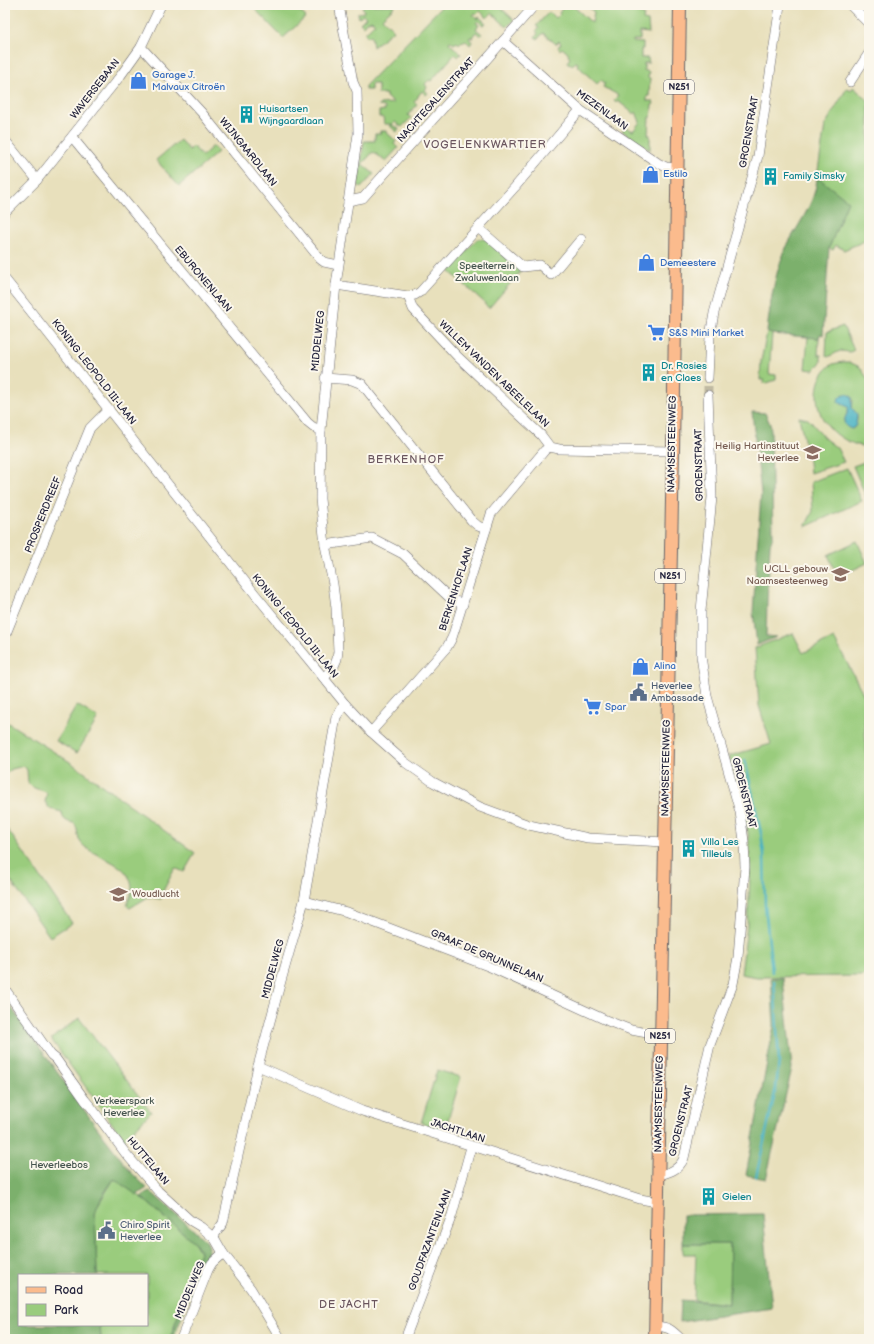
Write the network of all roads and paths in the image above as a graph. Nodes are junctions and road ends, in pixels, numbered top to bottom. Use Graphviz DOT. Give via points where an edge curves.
graph roads {
  1 [pos="161,5"];
  2 [pos="339,5"];
  3 [pos="535,5"];
  4 [pos="680,5"];
  5 [pos="780,5"];
  6 [pos="850,5"];
  7 [pos="869,24"];
  8 [pos="503,41"];
  9 [pos="141,48"];
  10 [pos="869,53"];
  11 [pos="850,82"];
  12 [pos="580,110"];
  13 [pos="72,137"];
  14 [pos="5,140"];
  15 [pos="677,168"];
  16 [pos="37,180"];
  17 [pos="348,201"];
  18 [pos="5,212"];
  19 [pos="478,228"];
  20 [pos="581,239"];
  21 [pos="338,265"];
  22 [pos="5,279"];
  23 [pos="336,285"];
  24 [pos="408,296"];
  25 [pos="325,378"];
  26 [pos="708,378"];
  27 [pos="708,395"];
  28 [pos="108,409"];
  29 [pos="321,430"];
  30 [pos="550,447"];
  31 [pos="673,451"];
  32 [pos="486,529"];
  33 [pos="325,545"];
  34 [pos="463,604"];
  35 [pos="5,636"];
  36 [pos="324,678"];
  37 [pos="345,704"];
  38 [pos="371,732"];
  39 [pos="665,842"];
  40 [pos="304,901"];
  41 [pos="5,989"];
  42 [pos="660,1032"];
  43 [pos="258,1066"];
  44 [pos="471,1147"];
  45 [pos="657,1176"];
  46 [pos="657,1202"];
  47 [pos="213,1237"];
  48 [pos="223,1253"];
  49 [pos="655,1326"];
  50 [pos="181,1339"];
  51 [pos="281,1339"];
  52 [pos="405,1339"];
  53 [pos="655,1339"];
  54 [pos="681,1339"];
  1 -- 9 [label="street, WAVERSEBAAN"];
  2 -- 17 [label="street, MIDDELWEG" via="357,91 358,134"];
  3 -- 8 [label="street, NACHTEGALENSTRAAT"];
  4 -- 15 [label="main road, NAAMSESTEENWEG / N251"];
  5 -- 26 [label="street, GROENSTRAAT" via="758,156 714,313"];
  6 -- 7 [label="street"];
  8 -- 12 [label="street, MEZENLAAN"];
  8 -- 17 [label="street, NACHTEGALENSTRAAT" via="363,198"];
  9 -- 13 [label="street, WAVERSEBAAN"];
  9 -- 21 [label="street, WIJNGAARDLAAN" via="202,113 320,259"];
  10 -- 11 [label="street"];
  12 -- 15 [label="street, MEZENLAAN" via="658,163"];
  12 -- 19 [label="street"];
  13 -- 16 [label="street, WAVERSEBAAN"];
  13 -- 29 [label="street, EBURONENLAAN" via="308,423 313,428"];
  14 -- 16 [label="street"];
  15 -- 31 [label="main road, NAAMSESTEENWEG / N251"];
  16 -- 18 [label="street, WAVERSEBAAN"];
  17 -- 21 [label="street, MIDDELWEG"];
  19 -- 20 [label="street" via="523,267 540,265 551,274"];
  19 -- 24 [label="street" via="420,292"];
  21 -- 23 [label="street, MIDDELWEG"];
  22 -- 28 [label="street, KONING LEOPOLD III-LAAN"];
  23 -- 24 [label="street"];
  23 -- 25 [label="street, MIDDELWEG"];
  24 -- 30 [label="street, WILLEM VANDEN ABEELELAAN" via="413,309 452,351 542,435"];
  25 -- 29 [label="street, MIDDELWEG"];
  25 -- 32 [label="street" via="352,380 362,384 472,520"];
  27 -- 45 [label="street, GROENSTRAAT" via="712,497 701,611 701,656 707,696 740,812 745,868 738,957 733,984 710,1045 684,1158 678,1168"];
  28 -- 35 [label="street, PROSPERDREEF" via="90,428"];
  28 -- 36 [label="street, KONING LEOPOLD III-LAAN"];
  29 -- 33 [label="street, MIDDELWEG" via="320,499"];
  30 -- 31 [label="street"];
  30 -- 32 [label="street, BERKENHOFLAAN" via="495,508"];
  31 -- 39 [label="main road, NAAMSESTEENWEG / N251"];
  32 -- 34 [label="street, BERKENHOFLAAN"];
  33 -- 34 [label="street" via="372,538 403,554 451,599"];
  33 -- 36 [label="street, MIDDELWEG" via="336,608 338,651 334,666"];
  34 -- 38 [label="street, BERKENHOFLAAN" via="447,647"];
  36 -- 37 [label="street, KONING LEOPOLD III-LAAN"];
  37 -- 38 [label="street, KONING LEOPOLD III-LAAN"];
  37 -- 40 [label="street, MIDDELWEG" via="336,717"];
  38 -- 39 [label="street, KONING LEOPOLD III-LAAN" via="406,763 433,782 480,807 522,823 588,838"];
  39 -- 42 [label="main road, NAAMSESTEENWEG / N251"];
  40 -- 42 [label="street, GRAAF DE GRUNNELAAN" via="348,912 488,966 631,1030"];
  40 -- 43 [label="street, MIDDELWEG"];
  41 -- 47 [label="street, HUTTELAAN" via="126,1154 158,1191"];
  42 -- 45 [label="main road, NAAMSESTEENWEG / N251"];
  43 -- 44 [label="street, JACHTLAAN" via="362,1111"];
  43 -- 47 [label="street, MIDDELWEG" via="223,1223"];
  44 -- 46 [label="street, JACHTLAAN"];
  44 -- 52 [label="street, GOUDFAZANTENLAAN" via="452,1215"];
  45 -- 46 [label="main road, NAAMSESTEENWEG / N251"];
  46 -- 49 [label="main road, NAAMSESTEENWEG / N251"];
  47 -- 48 [label="street, HUTTELAAN"];
  48 -- 50 [label="street, MIDDELWEG" via="208,1270"];
  48 -- 51 [label="street, HUTTELAAN" via="251,1289"];
  49 -- 53 [label="main road, NAAMSESTEENWEG / N251"];
  49 -- 54 [label="street" via="672,1330"];
}
